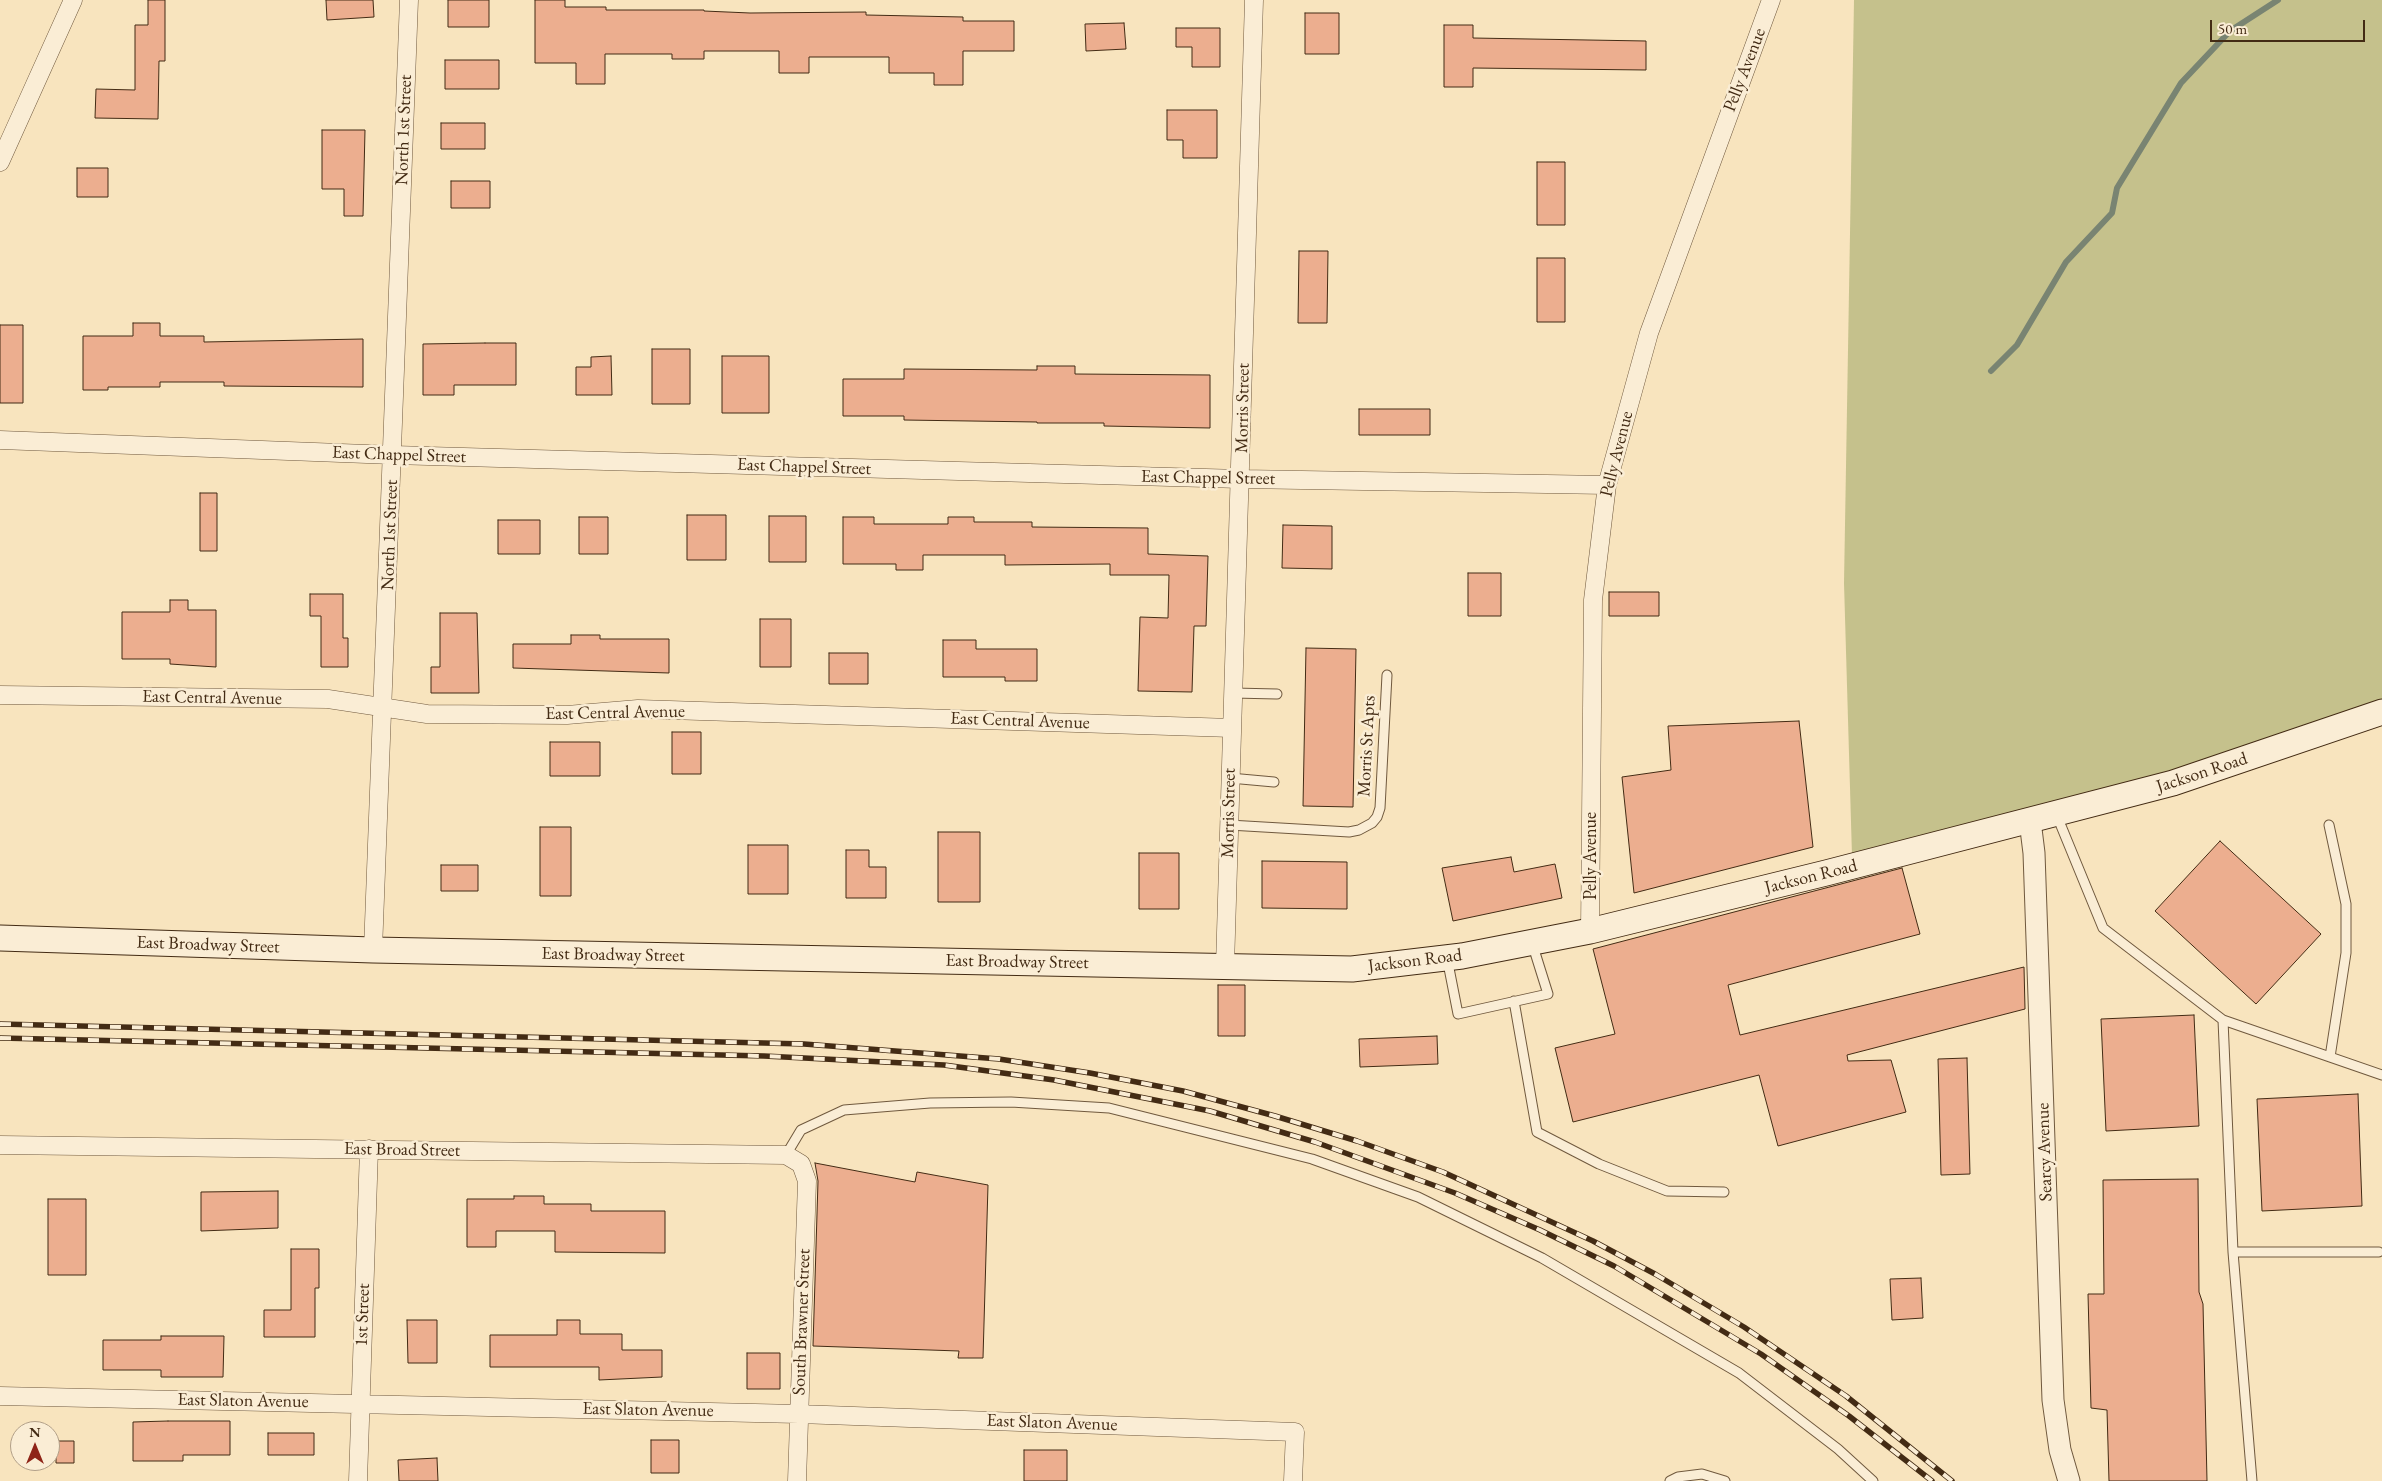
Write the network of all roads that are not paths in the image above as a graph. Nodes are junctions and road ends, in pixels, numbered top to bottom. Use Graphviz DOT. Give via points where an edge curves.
graph roads {
  1 [pos="73,0"];
  2 [pos="408,0"];
  3 [pos="1254,0"];
  4 [pos="1771,0"];
  5 [pos="0,162"];
  6 [pos="0,440"];
  7 [pos="393,455"];
  8 [pos="1241,480"];
  9 [pos="1607,485"];
  10 [pos="1387,675"];
  11 [pos="1233,693"];
  12 [pos="1277,694"];
  13 [pos="0,695"];
  14 [pos="383,707"];
  15 [pos="2382,712"];
  16 [pos="1232,728"];
  17 [pos="1230,778"];
  18 [pos="1274,782"];
  19 [pos="2057,814"];
  20 [pos="2030,821"];
  21 [pos="1229,825"];
  22 [pos="2329,825"];
  23 [pos="1590,931"];
  24 [pos="0,938"];
  25 [pos="1532,942"];
  26 [pos="373,950"];
  27 [pos="1447,958"];
  28 [pos="1225,966"];
  29 [pos="1514,1001"];
  30 [pos="2223,1020"];
  31 [pos="2330,1057"];
  32 [pos="2382,1075"];
  33 [pos="0,1145"];
  34 [pos="369,1149"];
  35 [pos="794,1160"];
  36 [pos="1724,1192"];
  37 [pos="2233,1252"];
  38 [pos="2379,1252"];
  39 [pos="0,1396"];
  40 [pos="360,1404"];
  41 [pos="799,1414"];
  42 [pos="358,1481"];
  43 [pos="797,1481"];
  44 [pos="1292,1481"];
  45 [pos="1670,1481"];
  46 [pos="1725,1481"];
  47 [pos="1873,1481"];
  48 [pos="2069,1481"];
  49 [pos="2252,1481"];
  1 -- 5 [label="street"];
  2 -- 7 [label="street, North 1st Street"];
  3 -- 8 [label="street, Morris Street"];
  4 -- 9 [label="street, Pelly Avenue" via="1649,332"];
  6 -- 7 [label="street, East Chappel Street"];
  7 -- 8 [label="street, East Chappel Street"];
  7 -- 14 [label="street, North 1st Street"];
  8 -- 9 [label="street, East Chappel Street"];
  8 -- 11 [label="street, Morris Street"];
  9 -- 23 [label="street, Pelly Avenue" via="1593,600"];
  10 -- 21 [label="lane, Morris St Apts" via="1380,808 1372,823 1349,832"];
  11 -- 12 [label="lane"];
  11 -- 16 [label="street, Morris Street"];
  13 -- 14 [label="street, East Central Avenue" via="328,699"];
  14 -- 16 [label="street, East Central Avenue" via="428,714 567,715 638,710"];
  14 -- 26 [label="street, North 1st Street"];
  15 -- 19 [label="main road, Jackson Road" via="2173,783"];
  16 -- 17 [label="street, Morris Street"];
  17 -- 18 [label="lane"];
  17 -- 21 [label="street, Morris Street"];
  19 -- 20 [label="main road, Jackson Road"];
  19 -- 30 [label="lane" via="2103,928"];
  20 -- 23 [label="main road, Jackson Road"];
  20 -- 48 [label="street, Searcy Avenue" via="2034,853 2053,1400 2060,1450"];
  21 -- 28 [label="street, Morris Street"];
  22 -- 31 [label="lane" via="2346,904 2346,953"];
  23 -- 25 [label="main road, Jackson Road"];
  24 -- 26 [label="main road, East Broadway Street"];
  25 -- 27 [label="main road, Jackson Road"];
  25 -- 29 [label="lane" via="1548,994"];
  26 -- 28 [label="main road, East Broadway Street"];
  27 -- 28 [label="main road, Jackson Road" via="1352,969"];
  27 -- 29 [label="lane" via="1458,1014"];
  29 -- 36 [label="lane" via="1537,1132 1599,1164 1667,1191"];
  30 -- 31 [label="lane"];
  30 -- 37 [label="lane"];
  31 -- 32 [label="lane"];
  33 -- 34 [label="street, East Broad Street"];
  34 -- 35 [label="street, East Broad Street"];
  34 -- 40 [label="street, 1st Street"];
  35 -- 41 [label="street, South Brawner Street" via="807,1180"];
  35 -- 47 [label="lane" via="801,1130 844,1110 930,1103 1011,1102 1109,1108 1312,1159 1418,1197 1542,1258 1739,1373 1838,1449"];
  37 -- 38 [label="lane"];
  37 -- 49 [label="lane"];
  39 -- 40 [label="street, East Slaton Avenue"];
  40 -- 41 [label="street, East Slaton Avenue"];
  40 -- 42 [label="street, 1st Street"];
  41 -- 43 [label="street, South Brawner Street"];
  41 -- 44 [label="street, East Slaton Avenue" via="1295,1432"];
  45 -- 46 [label="lane" via="1702,1474"];
}
